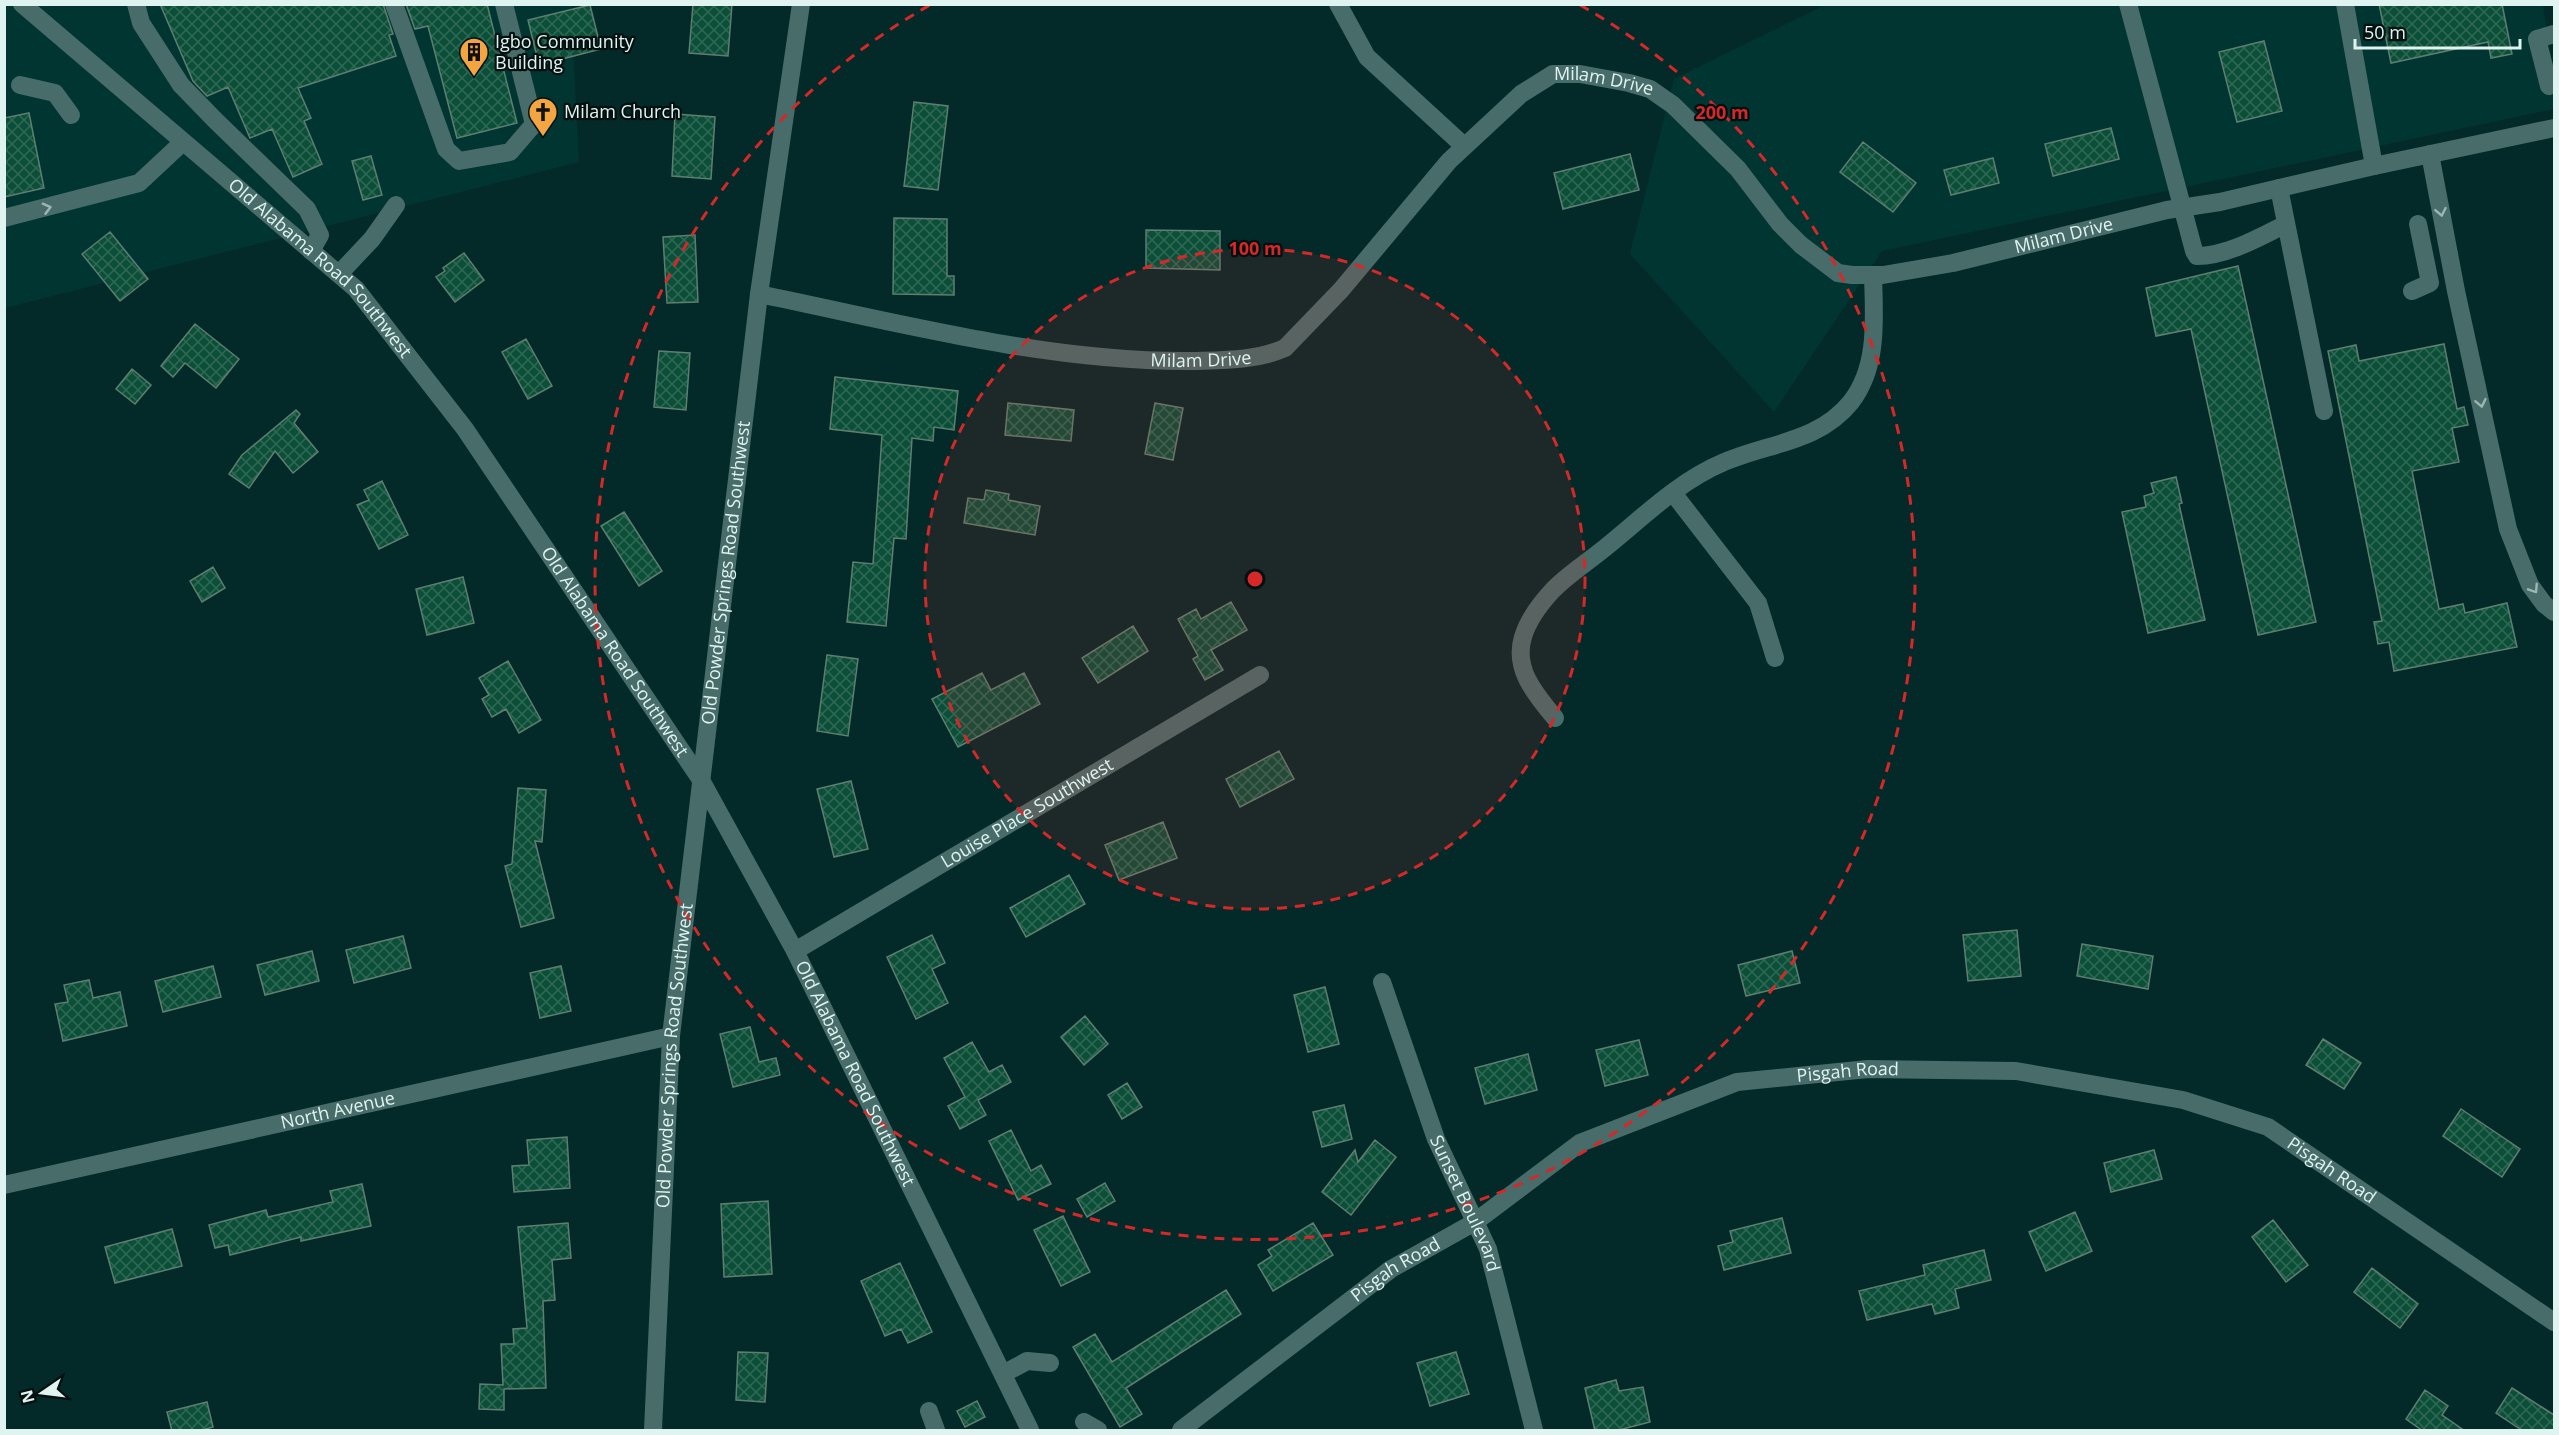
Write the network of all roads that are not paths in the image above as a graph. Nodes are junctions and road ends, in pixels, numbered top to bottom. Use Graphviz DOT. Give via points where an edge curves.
graph roads {
  1 [pos="22,4"];
  2 [pos="136,4"];
  3 [pos="394,4"];
  4 [pos="504,4"];
  5 [pos="801,4"];
  6 [pos="1338,4"];
  7 [pos="2128,4"];
  8 [pos="2345,4"];
  9 [pos="2554,34"];
  10 [pos="20,85"];
  11 [pos="2549,86"];
  12 [pos="71,115"];
  13 [pos="2554,128"];
  14 [pos="183,142"];
  15 [pos="1464,146"];
  16 [pos="2430,154"];
  17 [pos="2374,166"];
  18 [pos="2279,188"];
  19 [pos="396,205"];
  20 [pos="2183,208"];
  21 [pos="4,218"];
  22 [pos="2286,224"];
  23 [pos="2418,224"];
  24 [pos="311,251"];
  25 [pos="339,274"];
  26 [pos="1873,275"];
  27 [pos="2412,291"];
  28 [pos="759,294"];
  29 [pos="2324,411"];
  30 [pos="1673,493"];
  31 [pos="2554,612"];
  32 [pos="1775,658"];
  33 [pos="1260,675"];
  34 [pos="1555,718"];
  35 [pos="701,780"];
  36 [pos="795,951"];
  37 [pos="1382,982"];
  38 [pos="671,1036"];
  39 [pos="4,1185"];
  40 [pos="1475,1222"];
  41 [pos="2554,1322"];
  42 [pos="1050,1363"];
  43 [pos="1003,1374"];
  44 [pos="929,1412"];
  45 [pos="1026,1429"];
  46 [pos="653,1431"];
  47 [pos="936,1431"];
  48 [pos="1182,1431"];
  49 [pos="1534,1431"];
  1 -- 14 [label="street, Old Alabama Road Southwest"];
  2 -- 24 [label="street" via="141,23 181,85 307,209 320,235"];
  3 -- 4 [label="street" via="446,149 459,161 510,152 534,124"];
  5 -- 28 [label="street, Old Powder Springs Road Southwest"];
  6 -- 15 [label="street" via="1367,57"];
  7 -- 20 [label="street"];
  8 -- 17 [label="street"];
  9 -- 11 [label="street" via="2537,39"];
  10 -- 12 [label="street" via="55,93"];
  13 -- 16 [label="street, Milam Drive"];
  21 -- 14 [label="street, one-way" via="139,183"];
  14 -- 24 [label="street, Old Alabama Road Southwest"];
  15 -- 26 [label="street, Milam Drive" via="1521,94 1553,74 1580,74 1650,89 1738,169 1780,224 1802,245 1838,273"];
  15 -- 28 [label="street, Milam Drive" via="1341,290 1285,348 1259,357 1139,361 1056,351"];
  16 -- 17 [label="street, Milam Drive"];
  16 -- 31 [label="street, one-way" via="2508,529 2530,585"];
  17 -- 18 [label="street, Milam Drive"];
  18 -- 20 [label="street, Milam Drive"];
  18 -- 22 [label="street"];
  19 -- 25 [label="street" via="372,239"];
  20 -- 22 [label="street" via="2197,256 2244,244"];
  20 -- 26 [label="street, Milam Drive" via="1953,263"];
  22 -- 29 [label="street"];
  23 -- 27 [label="street" via="2430,283"];
  24 -- 25 [label="street, Old Alabama Road Southwest"];
  25 -- 35 [label="street, Old Alabama Road Southwest" via="356,289 465,429"];
  26 -- 30 [label="street" via="1875,335 1867,372 1852,400 1832,422 1806,436 1722,462"];
  28 -- 35 [label="street, Old Powder Springs Road Southwest"];
  30 -- 32 [label="street" via="1758,603"];
  30 -- 34 [label="street" via="1553,590 1532,617 1522,639 1521,662 1532,691"];
  33 -- 36 [label="street, Louise Place Southwest"];
  35 -- 36 [label="street, Old Alabama Road Southwest"];
  35 -- 38 [label="street, Old Powder Springs Road Southwest"];
  36 -- 43 [label="street, Old Alabama Road Southwest"];
  37 -- 40 [label="street, Sunset Boulevard" via="1436,1139"];
  38 -- 39 [label="street, North Avenue"];
  38 -- 46 [label="street, Old Powder Springs Road Southwest"];
  40 -- 41 [label="street, Pisgah Road" via="1580,1143 1737,1082 1868,1069 2016,1071 2183,1100 2268,1127"];
  40 -- 48 [label="street, Pisgah Road" via="1391,1269"];
  40 -- 49 [label="street, Sunset Boulevard" via="1488,1249"];
  42 -- 43 [label="street" via="1027,1361"];
  43 -- 45 [label="street, Old Alabama Road Southwest"];
  44 -- 47 [label="street"];
}
